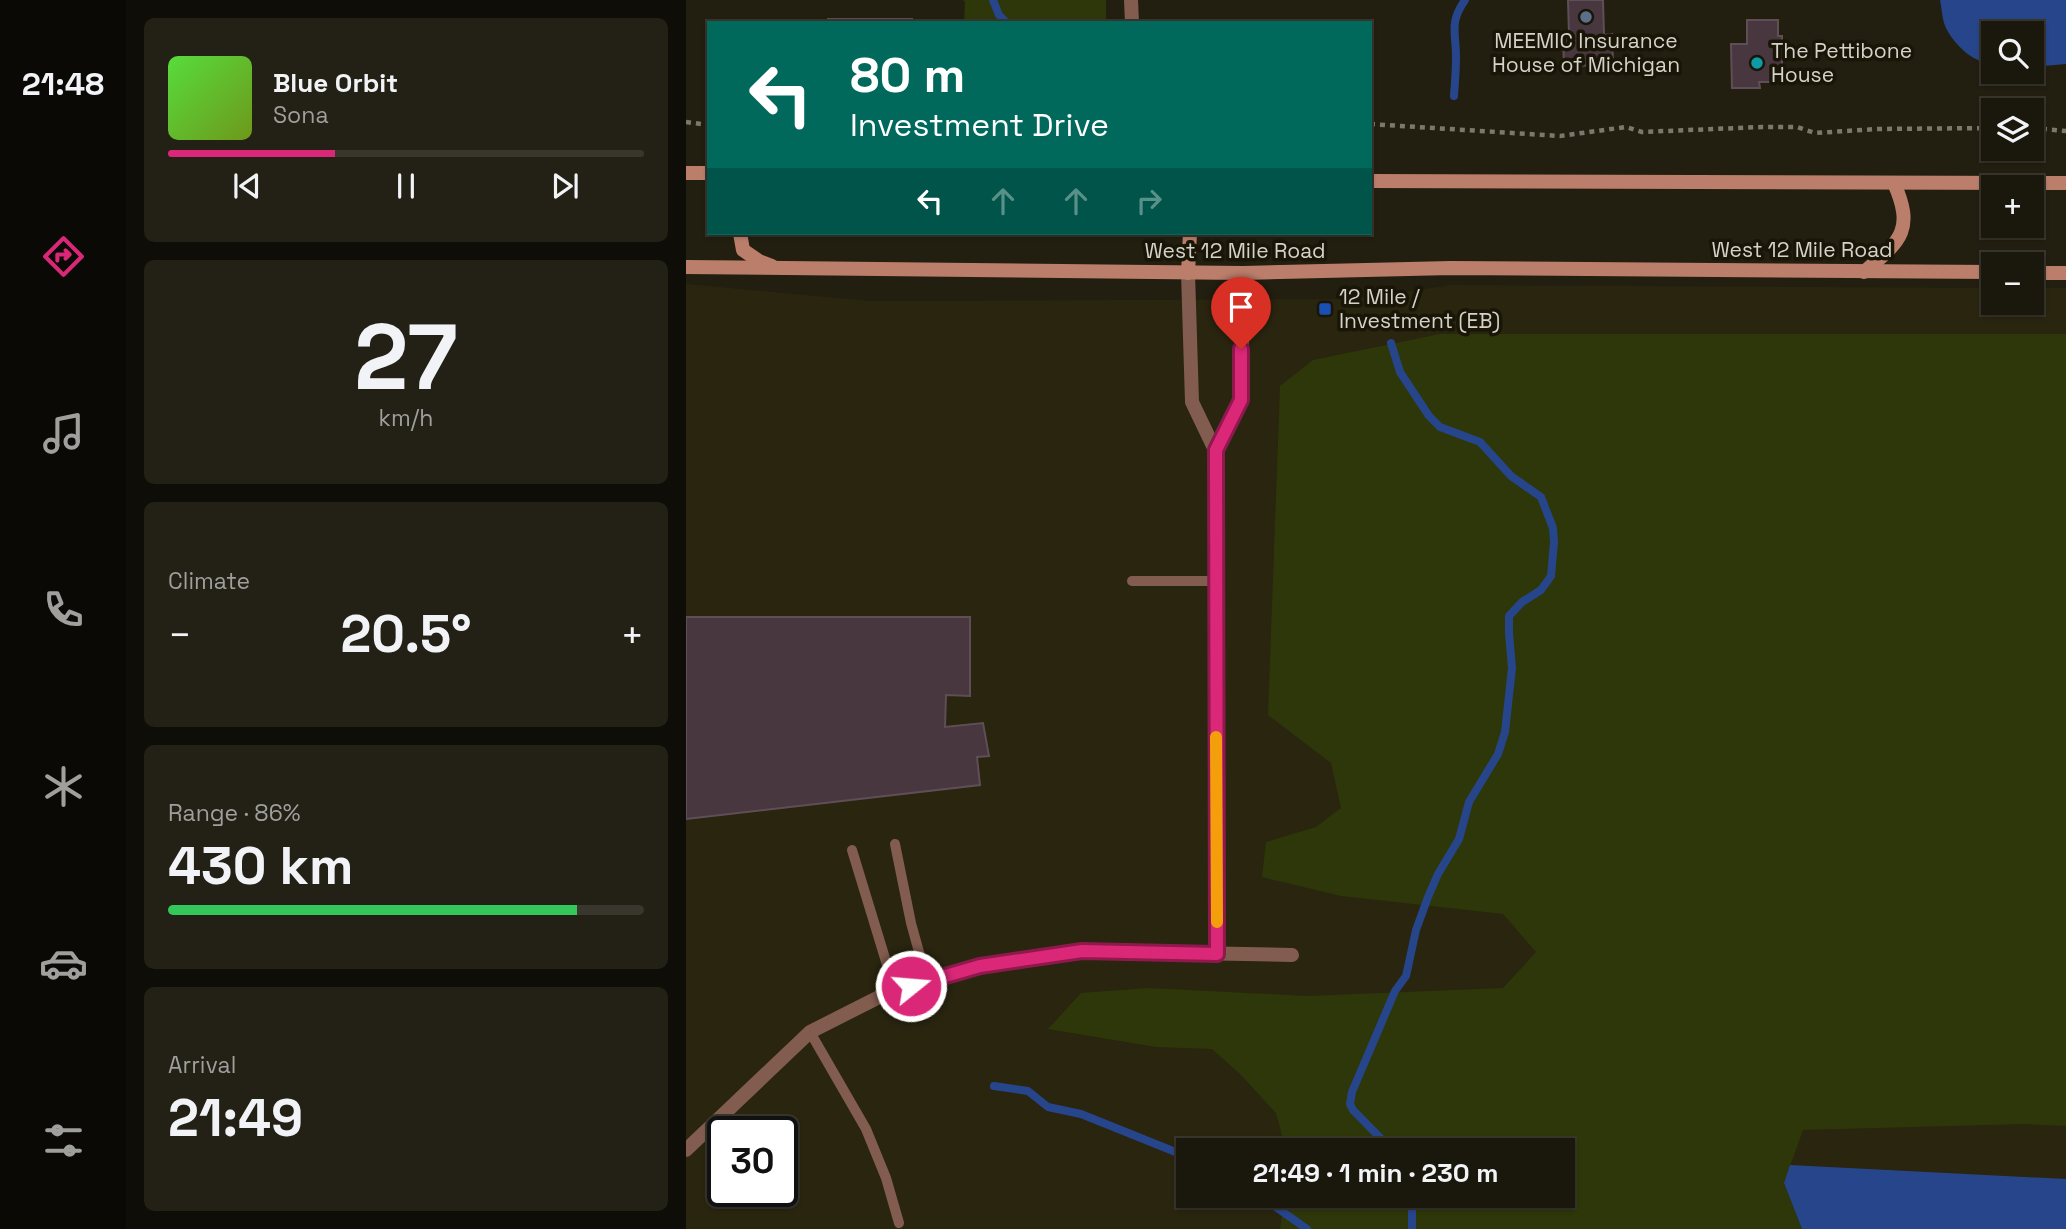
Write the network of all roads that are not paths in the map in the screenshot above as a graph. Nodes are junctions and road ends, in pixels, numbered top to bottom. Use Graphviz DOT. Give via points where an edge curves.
graph roads {
  1 [pos="1131,0"];
  2 [pos="1132,21"];
  3 [pos="686,173"];
  4 [pos="707,173"];
  5 [pos="1372,180"];
  6 [pos="1894,183"];
  7 [pos="2066,183"];
  8 [pos="740,235"];
  9 [pos="1189,235"];
  10 [pos="686,267"];
  11 [pos="786,270"];
  12 [pos="1864,272"];
  13 [pos="1981,272"];
  14 [pos="2044,272"];
  15 [pos="1188,273"];
  16 [pos="2066,273"];
  17 [pos="1243,274"];
  18 [pos="1216,450"];
  19 [pos="1132,581"];
  20 [pos="1216,581"];
  21 [pos="895,844"];
  22 [pos="852,850"];
  23 [pos="1217,954"];
  24 [pos="1292,955"];
  25 [pos="928,981"];
  26 [pos="895,991"];
  27 [pos="810,1032"];
  28 [pos="686,1150"];
  29 [pos="899,1223"];
  1 -- 2 [label="street"];
  3 -- 4 [label="main road"];
  5 -- 6 [label="main road"];
  6 -- 7 [label="main road"];
  6 -- 12 [label="main road" via="1904,226 1891,249"];
  8 -- 11 [label="main road" via="743,250"];
  9 -- 15 [label="main road"];
  10 -- 11 [label="main road, West 12 Mile Road"];
  11 -- 15 [label="main road, West 12 Mile Road"];
  12 -- 13 [label="main road, West 12 Mile Road"];
  12 -- 17 [label="main road, West 12 Mile Road" via="1451,268"];
  14 -- 16 [label="main road"];
  15 -- 17 [label="main road, West 12 Mile Road"];
  15 -- 18 [label="street" via="1192,402"];
  17 -- 18 [label="street" via="1241,400"];
  18 -- 20 [label="street"];
  19 -- 20 [label="lane"];
  20 -- 23 [label="street"];
  21 -- 25 [label="lane"];
  22 -- 26 [label="lane"];
  23 -- 24 [label="street"];
  23 -- 25 [label="street" via="1082,951 980,966"];
  25 -- 26 [label="street"];
  26 -- 27 [label="street"];
  27 -- 28 [label="street"];
  27 -- 29 [label="lane" via="866,1129"];
}
